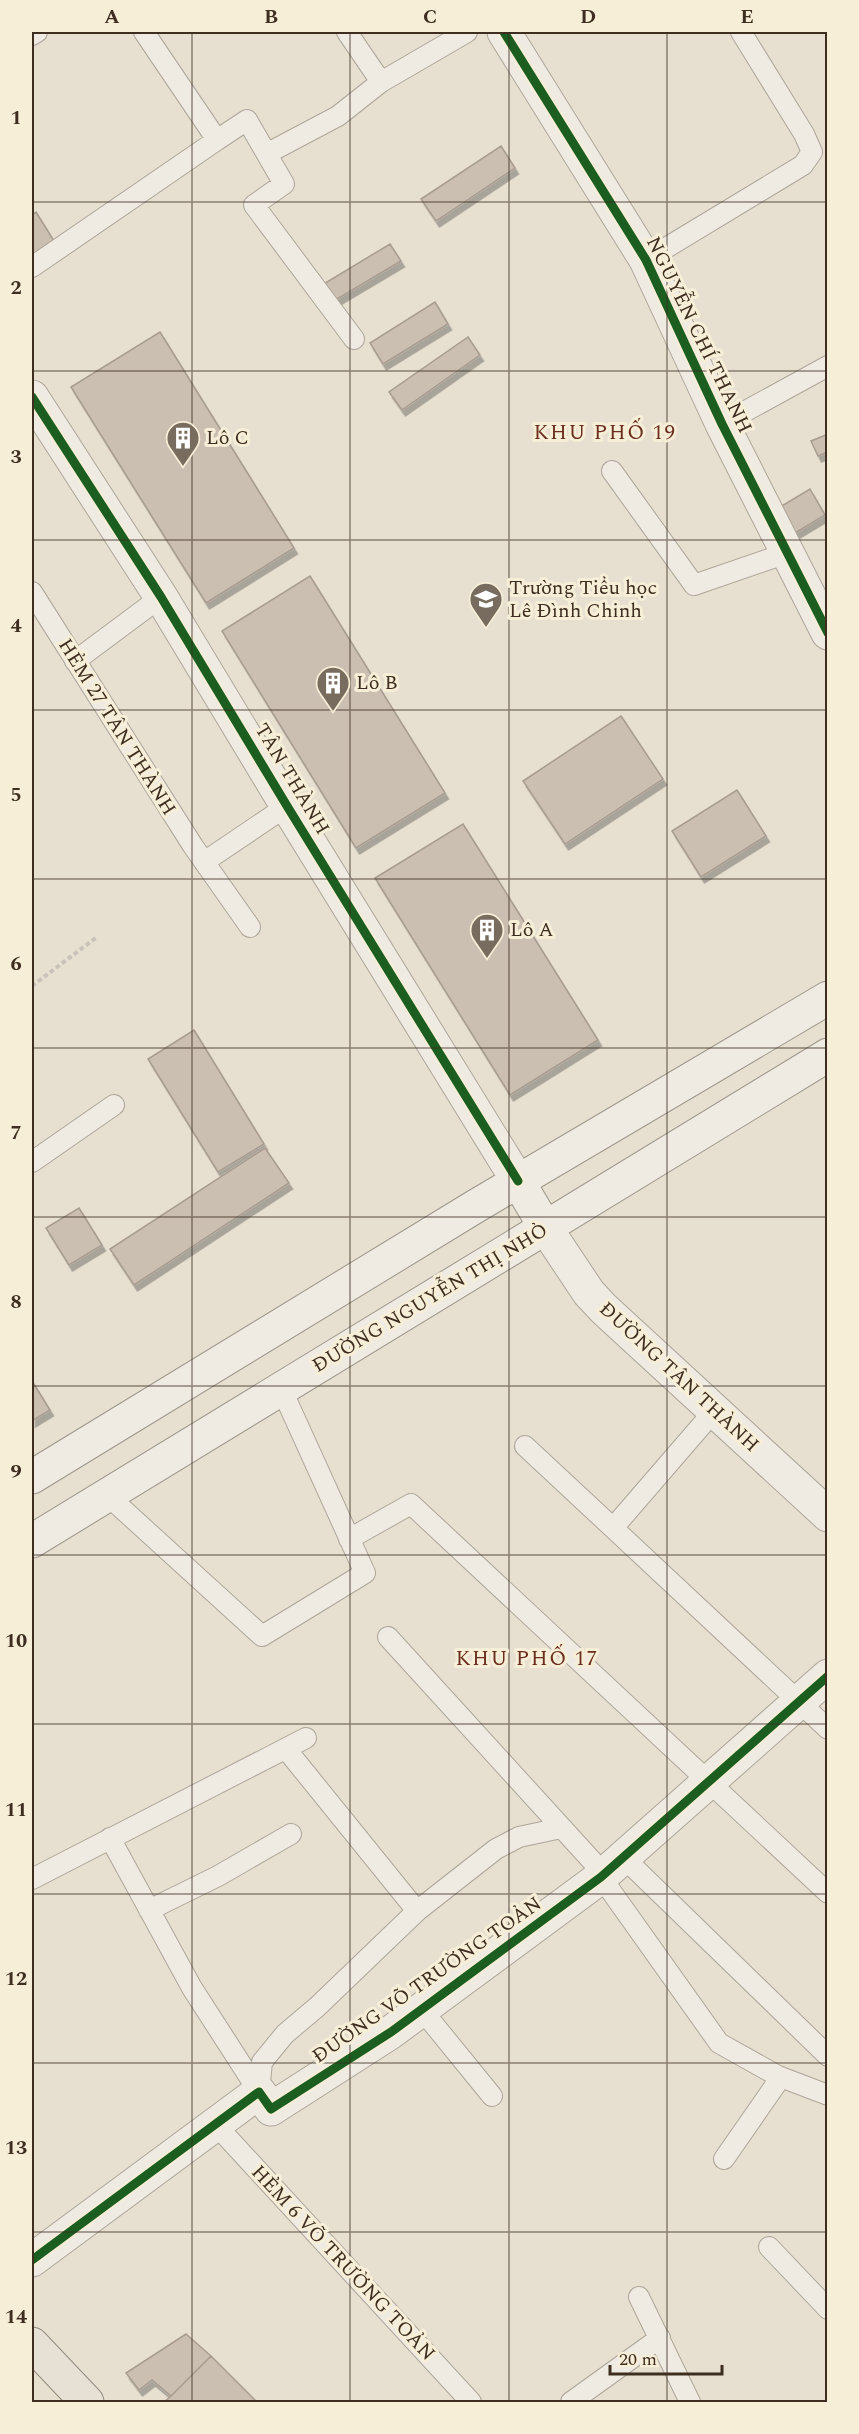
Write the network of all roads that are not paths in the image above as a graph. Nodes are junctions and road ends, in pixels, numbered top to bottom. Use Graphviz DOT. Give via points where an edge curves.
graph roads {
  1 [pos="37,32"];
  2 [pos="144,32"];
  3 [pos="347,32"];
  4 [pos="467,32"];
  5 [pos="504,32"];
  6 [pos="741,32"];
  7 [pos="32,35"];
  8 [pos="381,82"];
  9 [pos="217,140"];
  10 [pos="268,153"];
  11 [pos="646,260"];
  12 [pos="32,267"];
  13 [pos="354,339"];
  14 [pos="828,366"];
  15 [pos="32,397"];
  16 [pos="722,424"];
  17 [pos="612,471"];
  18 [pos="787,553"];
  19 [pos="32,592"];
  20 [pos="161,597"];
  21 [pos="828,633"];
  22 [pos="75,661"];
  23 [pos="287,806"];
  24 [pos="204,862"];
  25 [pos="250,927"];
  26 [pos="828,998"];
  27 [pos="828,1055"];
  28 [pos="114,1105"];
  29 [pos="32,1162"];
  30 [pos="518,1181"];
  31 [pos="546,1227"];
  32 [pos="281,1388"];
  33 [pos="714,1411"];
  34 [pos="525,1446"];
  35 [pos="32,1477"];
  36 [pos="107,1495"];
  37 [pos="828,1515"];
  38 [pos="613,1528"];
  39 [pos="349,1539"];
  40 [pos="32,1541"];
  41 [pos="388,1638"];
  42 [pos="828,1676"];
  43 [pos="798,1702"];
  44 [pos="828,1729"];
  45 [pos="306,1738"];
  46 [pos="286,1749"];
  47 [pos="707,1783"];
  48 [pos="561,1828"];
  49 [pos="291,1834"];
  50 [pos="110,1838"];
  51 [pos="609,1869"];
  52 [pos="32,1879"];
  53 [pos="828,1893"];
  54 [pos="149,1910"];
  55 [pos="417,1911"];
  56 [pos="422,2010"];
  57 [pos="828,2056"];
  58 [pos="782,2077"];
  59 [pos="259,2092"];
  60 [pos="828,2095"];
  61 [pos="492,2096"];
  62 [pos="215,2124"];
  63 [pos="724,2159"];
  64 [pos="768,2247"];
  65 [pos="32,2260"];
  66 [pos="639,2297"];
  67 [pos="828,2309"];
  68 [pos="660,2338"];
  69 [pos="32,2344"];
  70 [pos="87,2403"];
  71 [pos="471,2403"];
  72 [pos="571,2403"];
  73 [pos="690,2403"];
  1 -- 7 [label="lane"];
  2 -- 9 [label="lane"];
  3 -- 8 [label="lane"];
  4 -- 8 [label="lane"];
  5 -- 11 [label="street, NGUYỄN CHÍ THANH"];
  6 -- 11 [label="lane" via="812,152 803,165"];
  8 -- 10 [label="lane" via="338,116"];
  9 -- 10 [label="lane" via="247,120"];
  9 -- 12 [label="lane"];
  10 -- 13 [label="lane" via="284,184 254,205"];
  11 -- 16 [label="street, NGUYỄN CHÍ THANH"];
  14 -- 16 [label="lane"];
  15 -- 20 [label="street, TÂN THÀNH"];
  16 -- 18 [label="street, NGUYỄN CHÍ THANH"];
  17 -- 18 [label="lane" via="694,585"];
  18 -- 21 [label="street, NGUYỄN CHÍ THANH"];
  19 -- 22 [label="lane, HẺM 27 TÂN THÀNH"];
  20 -- 22 [label="lane"];
  20 -- 23 [label="street, TÂN THÀNH"];
  22 -- 24 [label="lane, HẺM 27 TÂN THÀNH"];
  23 -- 24 [label="lane"];
  23 -- 30 [label="street, TÂN THÀNH"];
  24 -- 25 [label="lane, HẺM 27 TÂN THÀNH"];
  26 -- 30 [label="street"];
  27 -- 31 [label="street, ĐƯỜNG NGUYỄN THỊ NHỎ"];
  28 -- 29 [label="lane"];
  30 -- 31 [label="street, TÂN THÀNH"];
  30 -- 35 [label="street"];
  31 -- 32 [label="street, ĐƯỜNG NGUYỄN THỊ NHỎ"];
  31 -- 33 [label="street, ĐƯỜNG TÂN THÀNH" via="589,1293"];
  32 -- 36 [label="street, ĐƯỜNG NGUYỄN THỊ NHỎ"];
  32 -- 39 [label="lane"];
  33 -- 37 [label="street, ĐƯỜNG TÂN THÀNH"];
  33 -- 38 [label="lane"];
  34 -- 38 [label="lane"];
  36 -- 39 [label="lane" via="262,1636 365,1573"];
  36 -- 40 [label="street, ĐƯỜNG NGUYỄN THỊ NHỎ"];
  38 -- 43 [label="lane"];
  39 -- 47 [label="lane" via="411,1504"];
  41 -- 48 [label="lane"];
  42 -- 43 [label="street, ĐƯỜNG VÕ TRƯỜNG TOẢN"];
  43 -- 44 [label="lane"];
  43 -- 47 [label="street, ĐƯỜNG VÕ TRƯỜNG TOẢN"];
  45 -- 46 [label="lane"];
  46 -- 50 [label="lane"];
  46 -- 55 [label="lane"];
  47 -- 51 [label="street, ĐƯỜNG VÕ TRƯỜNG TOẢN"];
  47 -- 53 [label="lane"];
  48 -- 51 [label="lane"];
  48 -- 55 [label="lane" via="519,1837 496,1849"];
  49 -- 54 [label="lane"];
  50 -- 52 [label="lane"];
  50 -- 54 [label="lane"];
  51 -- 56 [label="street, ĐƯỜNG VÕ TRƯỜNG TOẢN"];
  51 -- 57 [label="lane"];
  51 -- 58 [label="lane" via="719,2043"];
  54 -- 59 [label="lane" via="192,1988"];
  55 -- 59 [label="lane" via="285,2034 262,2062"];
  56 -- 59 [label="street, ĐƯỜNG VÕ TRƯỜNG TOẢN" via="271,2109"];
  56 -- 61 [label="lane"];
  58 -- 60 [label="lane"];
  58 -- 63 [label="lane"];
  59 -- 62 [label="street"];
  62 -- 65 [label="street"];
  62 -- 71 [label="lane, HẺM 6 VÕ TRƯỜNG TOẢN"];
  64 -- 67 [label="lane"];
  66 -- 68 [label="lane"];
  68 -- 72 [label="lane"];
  68 -- 73 [label="lane"];
  69 -- 70 [label="main road"];
}
